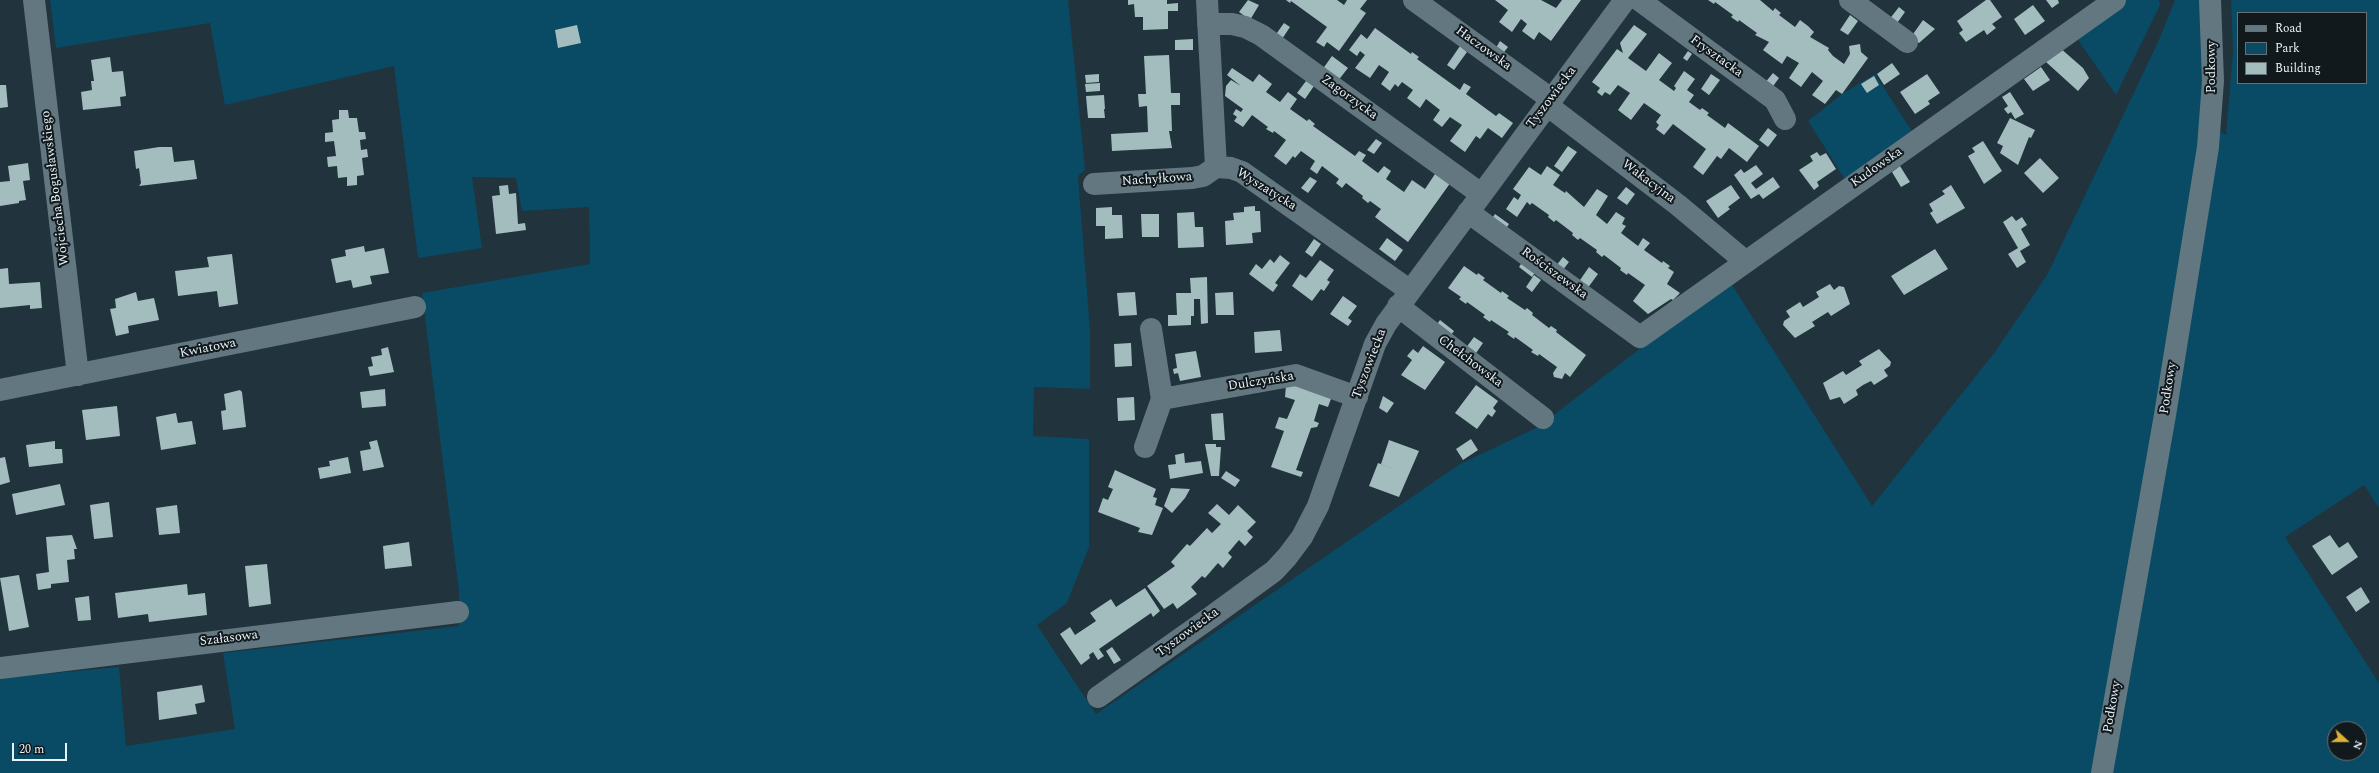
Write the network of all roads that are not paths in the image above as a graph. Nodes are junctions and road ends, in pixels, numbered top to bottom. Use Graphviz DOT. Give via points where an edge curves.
graph roads {
  1 [pos="34,0"];
  2 [pos="1207,0"];
  3 [pos="1414,0"];
  4 [pos="1624,0"];
  5 [pos="1639,0"];
  6 [pos="1850,0"];
  7 [pos="2115,0"];
  8 [pos="2210,0"];
  9 [pos="1208,24"];
  10 [pos="1907,42"];
  11 [pos="1549,102"];
  12 [pos="1785,119"];
  13 [pos="1216,167"];
  14 [pos="1094,184"];
  15 [pos="1481,194"];
  16 [pos="1468,212"];
  17 [pos="1746,262"];
  18 [pos="1403,298"];
  19 [pos="415,307"];
  20 [pos="1151,329"];
  21 [pos="1640,337"];
  22 [pos="78,375"];
  23 [pos="0,390"];
  24 [pos="1357,397"];
  25 [pos="1162,399"];
  26 [pos="1544,418"];
  27 [pos="1145,447"];
  28 [pos="458,612"];
  29 [pos="0,668"];
  30 [pos="1098,697"];
  31 [pos="2102,773"];
  1 -- 22 [label="street, Wojciecha Bogusławskiego"];
  2 -- 9 [label="street"];
  3 -- 11 [label="street, Haczowska"];
  4 -- 11 [label="street, Tyszowiecka"];
  5 -- 12 [label="street, Frysztacka" via="1774,100"];
  6 -- 10 [label="street"];
  7 -- 17 [label="street, Kudowska"];
  8 -- 31 [label="street, Podkowy" via="2213,80 2208,147 2165,415"];
  9 -- 13 [label="street"];
  9 -- 15 [label="street, Zagorzycka" via="1232,24 1261,35"];
  11 -- 15 [label="street, Tyszowiecka"];
  11 -- 17 [label="street, Wakacyjna"];
  13 -- 14 [label="street, Nachyłkowa" via="1202,176 1192,178"];
  13 -- 18 [label="street, Wyszatycka" via="1242,172"];
  15 -- 16 [label="street, Tyszowiecka"];
  16 -- 18 [label="street, Tyszowiecka"];
  16 -- 21 [label="street, Rościszewska"];
  17 -- 21 [label="street, Kudowska"];
  18 -- 24 [label="street, Tyszowiecka" via="1375,344"];
  18 -- 26 [label="street, Chełchowska"];
  19 -- 22 [label="street, Kwiatowa"];
  20 -- 25 [label="street"];
  22 -- 23 [label="street, Kwiatowa"];
  24 -- 25 [label="street, Dulczyńska" via="1296,375"];
  24 -- 30 [label="street, Tyszowiecka" via="1318,506 1287,557 1274,571"];
  25 -- 27 [label="street"];
  28 -- 29 [label="street, Szałasowa"];
}
